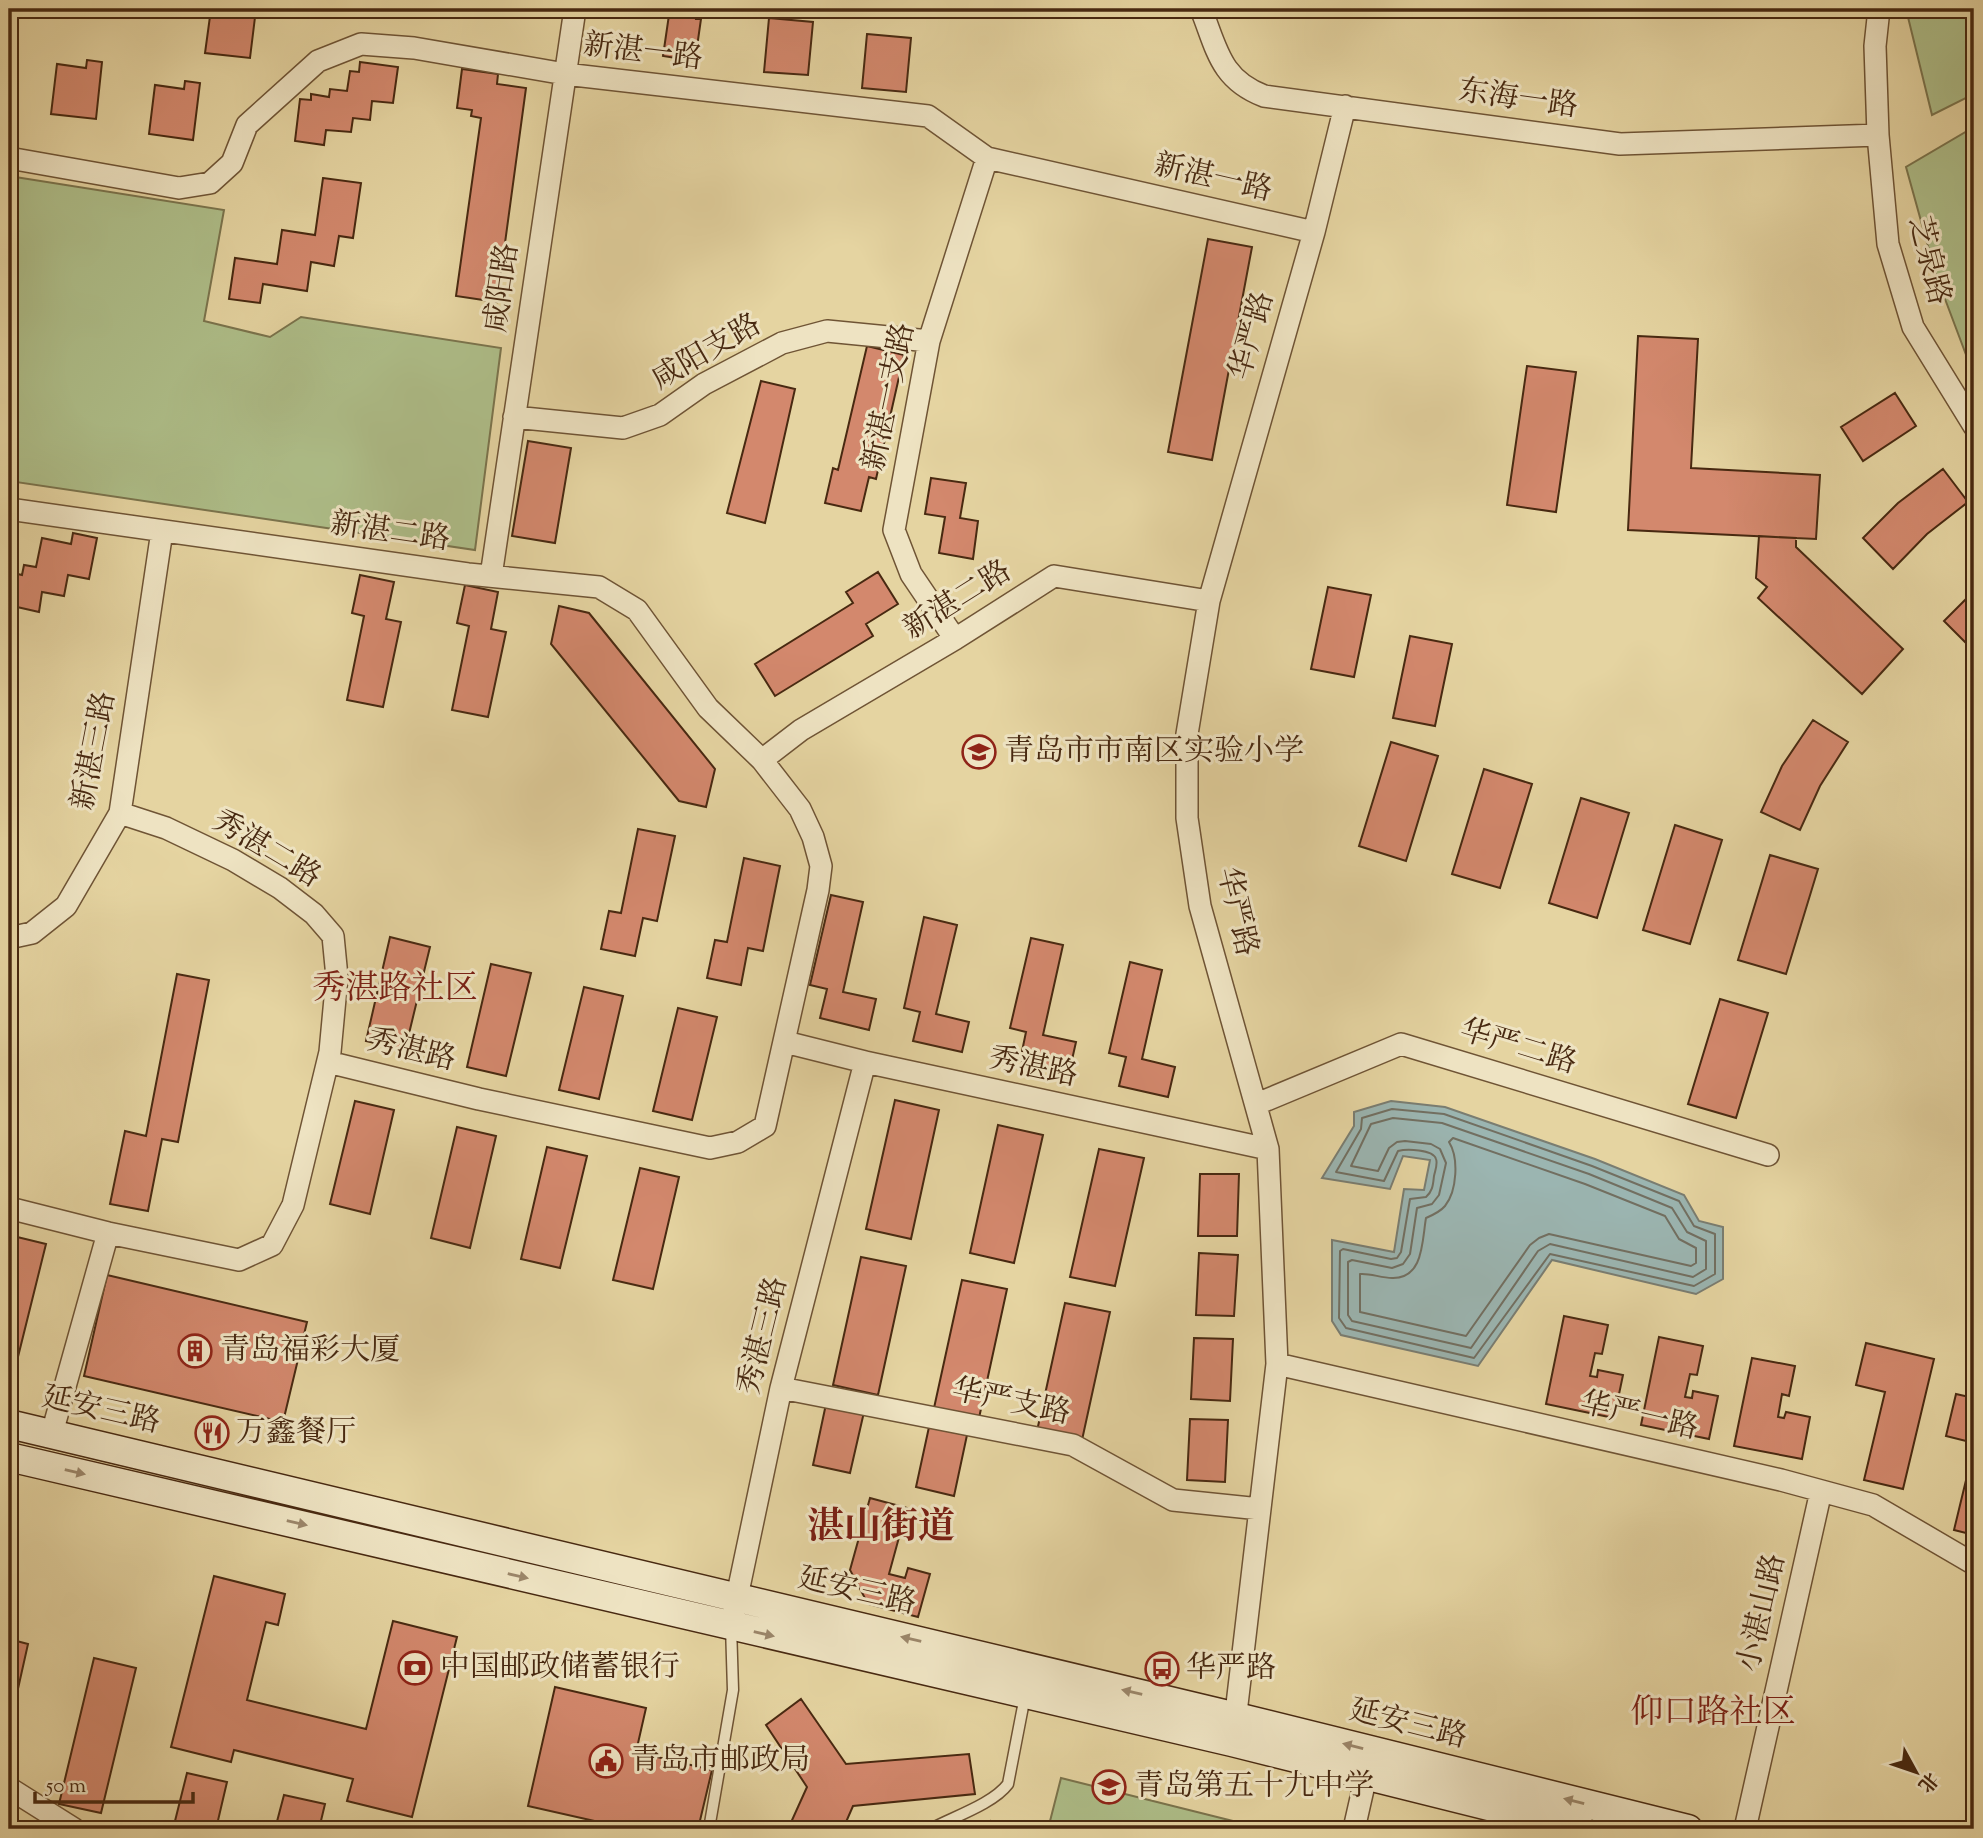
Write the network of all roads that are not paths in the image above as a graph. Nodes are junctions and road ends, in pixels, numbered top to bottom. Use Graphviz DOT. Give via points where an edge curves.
graph roads {
  1 [pos="575,9"];
  2 [pos="1201,9"];
  3 [pos="1879,9"];
  4 [pos="565,74"];
  5 [pos="1345,106"];
  6 [pos="1878,135"];
  7 [pos="9,158"];
  8 [pos="987,158"];
  9 [pos="1314,232"];
  10 [pos="929,341"];
  11 [pos="514,417"];
  12 [pos="1974,426"];
  13 [pos="9,509"];
  14 [pos="162,531"];
  15 [pos="491,576"];
  16 [pos="1209,600"];
  17 [pos="955,639"];
  18 [pos="762,760"];
  19 [pos="120,813"];
  20 [pos="9,938"];
  21 [pos="785,1042"];
  22 [pos="328,1062"];
  23 [pos="865,1062"];
  24 [pos="1257,1104"];
  25 [pos="1268,1149"];
  26 [pos="1768,1154"];
  27 [pos="9,1208"];
  28 [pos="108,1233"];
  29 [pos="1277,1364"];
  30 [pos="781,1388"];
  31 [pos="9,1423"];
  32 [pos="52,1433"];
  33 [pos="9,1457"];
  34 [pos="1821,1491"];
  35 [pos="1260,1509"];
  36 [pos="1974,1564"];
  37 [pos="737,1597"];
  38 [pos="731,1626"];
  39 [pos="1025,1694"];
  40 [pos="1234,1730"];
  41 [pos="1366,1776"];
  42 [pos="9,1788"];
  43 [pos="74,1829"];
  44 [pos="709,1829"];
  45 [pos="930,1829"];
  46 [pos="1354,1829"];
  47 [pos="1581,1829"];
  48 [pos="1688,1829"];
  49 [pos="1745,1829"];
  1 -- 4 [label="street, 咸阳路"];
  2 -- 5 [label="street, 东海一路" via="1222,61 1245,88 1264,96"];
  3 -- 6 [label="street, 芝泉路" via="1875,46"];
  4 -- 7 [label="street, 新湛一路" via="414,48 361,44 318,61 247,125 232,163 210,183 179,188"];
  4 -- 8 [label="street, 新湛一路" via="928,116"];
  4 -- 11 [label="street, 咸阳路"];
  5 -- 6 [label="street, 东海一路" via="1620,145"];
  5 -- 9 [label="street, 华严路"];
  6 -- 12 [label="street, 芝泉路" via="1888,244 1913,327"];
  8 -- 9 [label="street, 新湛一路"];
  8 -- 10 [label="street, 新湛一支路"];
  9 -- 16 [label="street, 华严路"];
  10 -- 11 [label="street, 咸阳支路" via="827,331 782,343 704,384 660,415 623,428"];
  10 -- 17 [label="street, 新湛一支路" via="894,530 911,574"];
  11 -- 15 [label="street, 咸阳路"];
  13 -- 14 [label="street, 新湛二路"];
  14 -- 15 [label="street, 新湛二路"];
  14 -- 19 [label="street, 新湛三路"];
  15 -- 18 [label="street, 新湛二路" via="599,587 637,610 708,708"];
  16 -- 17 [label="street, 新湛二路" via="1054,576"];
  16 -- 24 [label="street, 华严路" via="1187,734 1187,818 1200,906"];
  17 -- 18 [label="street, 新湛二路" via="801,730"];
  18 -- 21 [label="street, 新湛二路" via="800,809 821,866"];
  19 -- 20 [label="street, 新湛三路" via="65,906 32,933"];
  19 -- 22 [label="street, 秀湛二路" via="166,828 280,887 333,936 337,977"];
  21 -- 22 [label="street, 秀湛路" via="765,1126 738,1142 710,1148"];
  21 -- 23 [label="street, 秀湛路"];
  22 -- 28 [label="street, 秀湛二路" via="293,1205 272,1245 239,1259"];
  23 -- 25 [label="street, 秀湛路"];
  23 -- 30 [label="street, 秀湛三路"];
  24 -- 25 [label="street, 华严路"];
  24 -- 26 [label="street, 华严二路" via="1401,1044"];
  25 -- 29 [label="street, 华严路"];
  27 -- 28 [label="street"];
  28 -- 32 [label="street"];
  29 -- 34 [label="street, 华严一路"];
  29 -- 35 [label="street, 华严路"];
  30 -- 35 [label="street, 华严支路" via="1073,1445 1173,1500"];
  30 -- 37 [label="street, 秀湛三路"];
  31 -- 32 [label="main road, 延安三路"];
  32 -- 37 [label="main road, 延安三路"];
  33 -- 38 [label="main road, 延安三路, one-way"];
  34 -- 36 [label="street, 华严一路" via="1873,1505"];
  34 -- 49 [label="street, 小湛山路"];
  35 -- 40 [label="street, 华严路"];
  37 -- 38 [label="street, 秀湛三路"];
  40 -- 37 [label="main road, 延安三路, one-way"];
  38 -- 39 [label="main road, 延安三路, one-way"];
  38 -- 44 [label="lane" via="733,1690"];
  39 -- 40 [label="main road, 延安三路"];
  39 -- 45 [label="lane" via="1008,1784 986,1801"];
  40 -- 41 [label="main road, 延安三路"];
  48 -- 40 [label="main road, 延安三路, one-way"];
  41 -- 46 [label="street"];
  41 -- 47 [label="main road, 延安三路"];
  42 -- 43 [label="street"];
}
